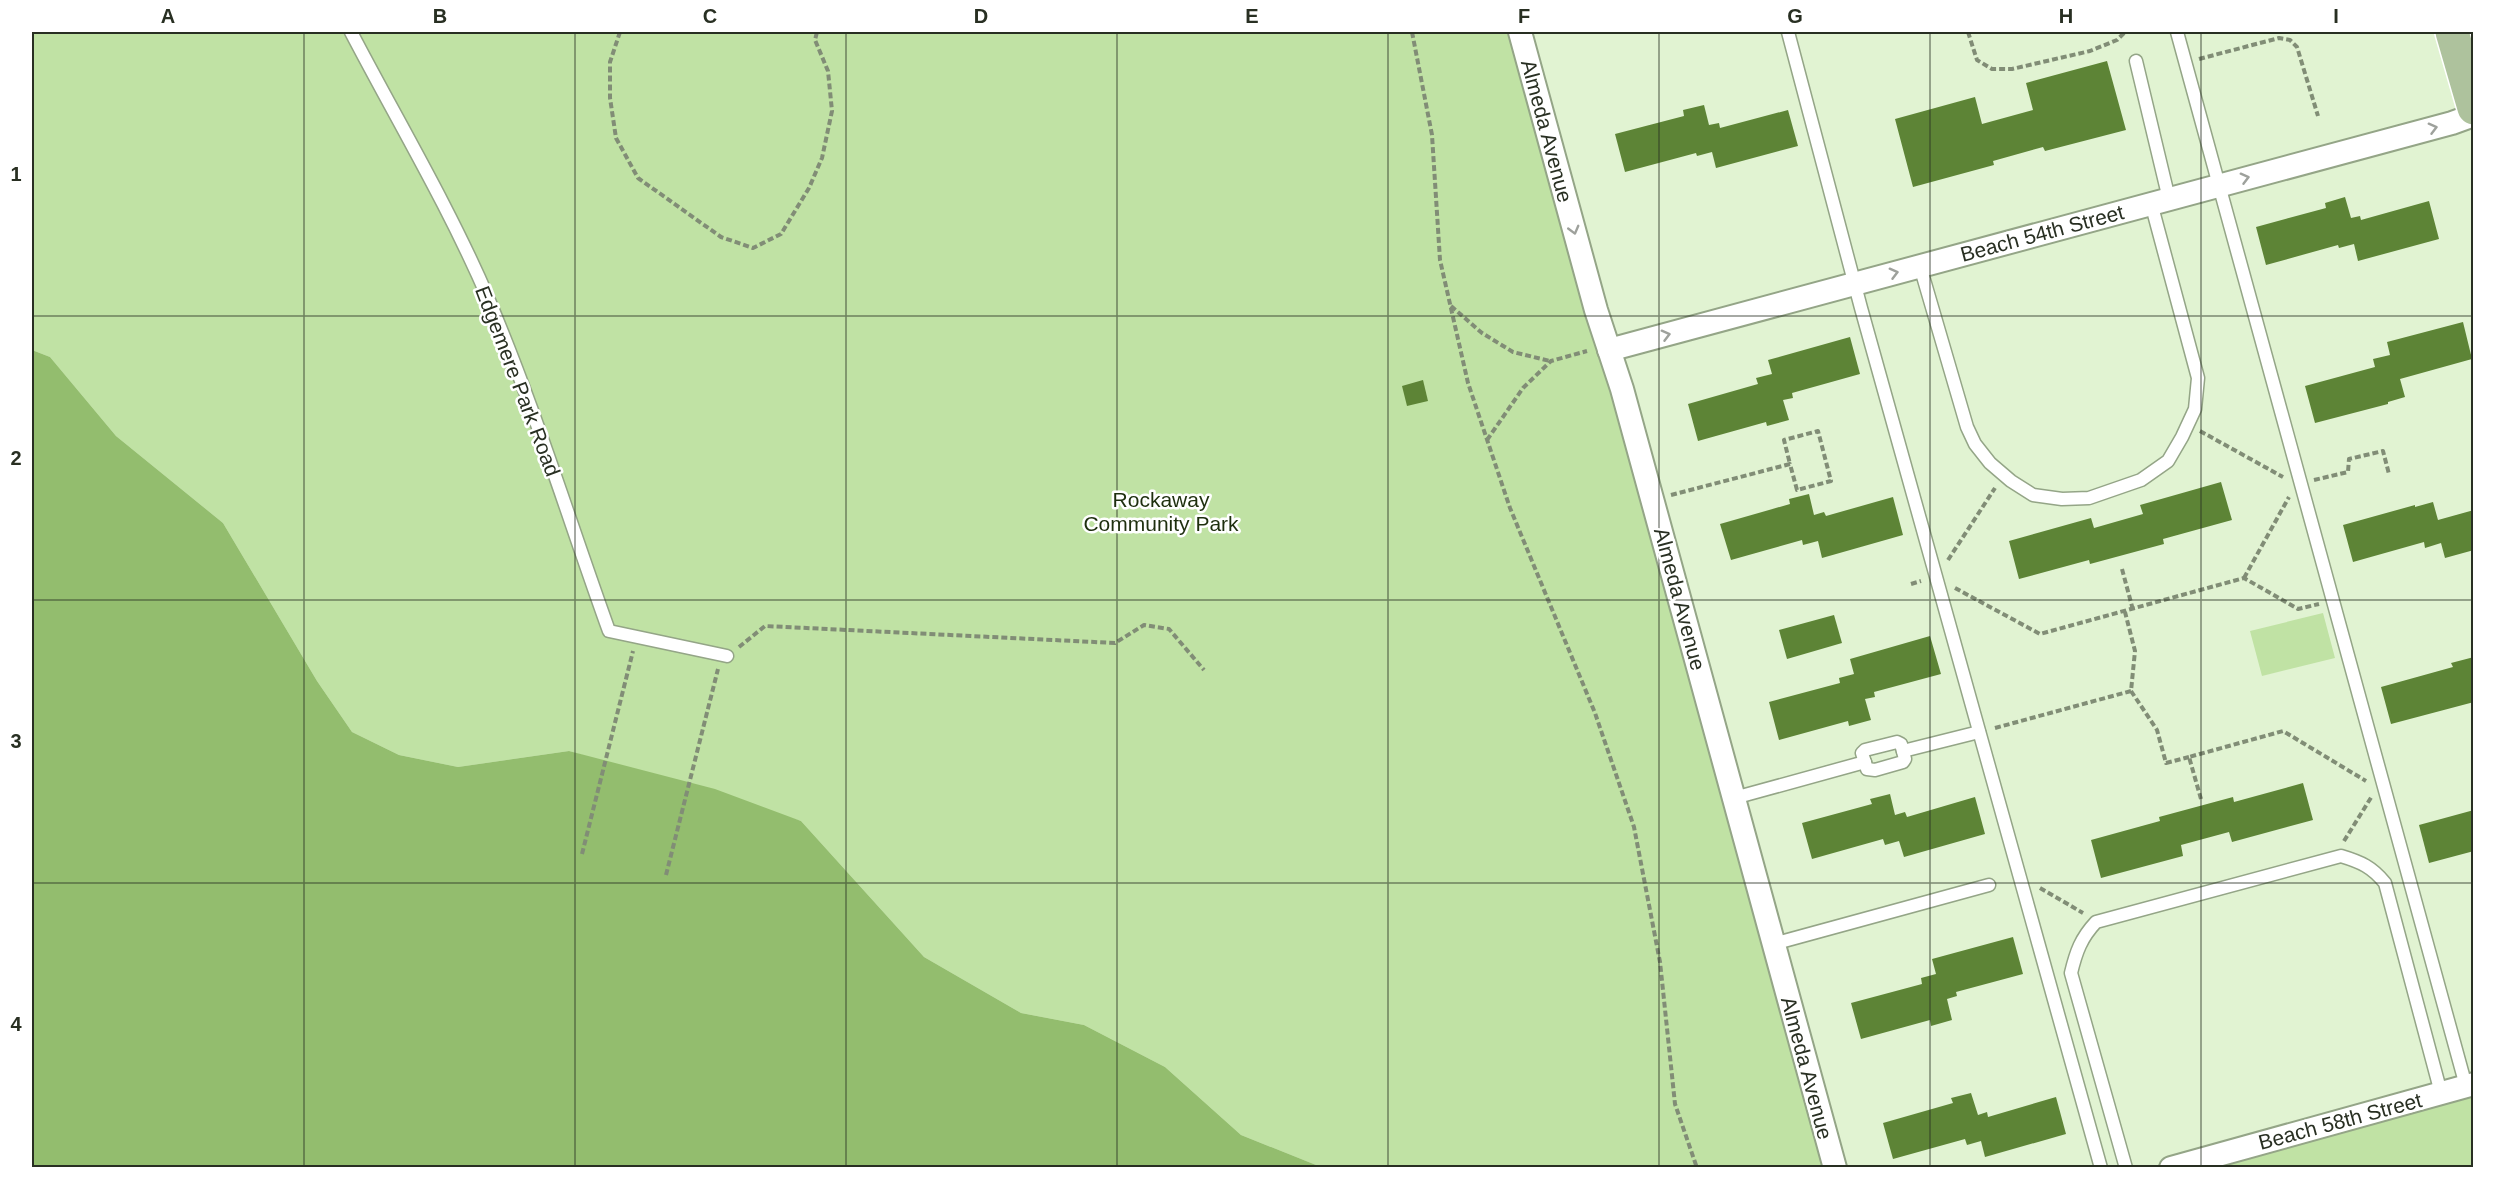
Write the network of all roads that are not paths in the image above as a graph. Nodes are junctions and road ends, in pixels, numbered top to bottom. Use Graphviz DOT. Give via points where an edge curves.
graph roads {
  1 [pos="351,32"];
  2 [pos="1520,32"];
  3 [pos="1788,32"];
  4 [pos="2177,32"];
  5 [pos="2452,32"];
  6 [pos="2136,61"];
  7 [pos="2474,108"];
  8 [pos="2474,115"];
  9 [pos="2218,185"];
  10 [pos="2160,201"];
  11 [pos="1920,266"];
  12 [pos="1855,284"];
  13 [pos="1609,350"];
  14 [pos="724,655"];
  15 [pos="1979,732"];
  16 [pos="1903,752"];
  17 [pos="1865,762"];
  18 [pos="1734,798"];
  19 [pos="1989,885"];
  20 [pos="1773,944"];
  21 [pos="2470,1085"];
  22 [pos="2441,1093"];
  23 [pos="1834,1167"];
  24 [pos="2101,1167"];
  25 [pos="2126,1167"];
  26 [pos="2171,1167"];
  1 -- 14 [label="lane, Edgemere Park Road" via="487,296 609,631"];
  2 -- 13 [label="street, Almeda Avenue, one-way"];
  3 -- 12 [label="lane"];
  4 -- 9 [label="lane"];
  5 -- 7 [label="main road"];
  6 -- 10 [label="lane"];
  9 -- 8 [label="street, Beach 54th Street, one-way"];
  9 -- 10 [label="street, Beach 54th Street"];
  9 -- 21 [label="lane"];
  10 -- 11 [label="street, Beach 54th Street"];
  10 -- 11 [label="lane" via="2198,378 2195,409 2168,460 2141,480 2098,495 2062,499 2032,495 2003,475 1975,444"];
  12 -- 11 [label="street, Beach 54th Street, one-way"];
  13 -- 12 [label="street, Beach 54th Street, one-way"];
  12 -- 15 [label="lane"];
  13 -- 18 [label="street, Almeda Avenue"];
  15 -- 16 [label="lane"];
  15 -- 24 [label="lane"];
  16 -- 17 [label="lane" via="1903,762 1875,770 1869,771"];
  16 -- 17 [label="lane" via="1897,742 1865,750"];
  17 -- 18 [label="lane"];
  18 -- 20 [label="street, Almeda Avenue"];
  19 -- 20 [label="lane"];
  20 -- 23 [label="street, Almeda Avenue"];
  21 -- 22 [label="street, Beach 58th Street"];
  22 -- 25 [label="lane" via="2385,883 2374,869 2341,856 2096,922 2077,947 2071,974"];
  22 -- 26 [label="street, Beach 58th Street"];
}
